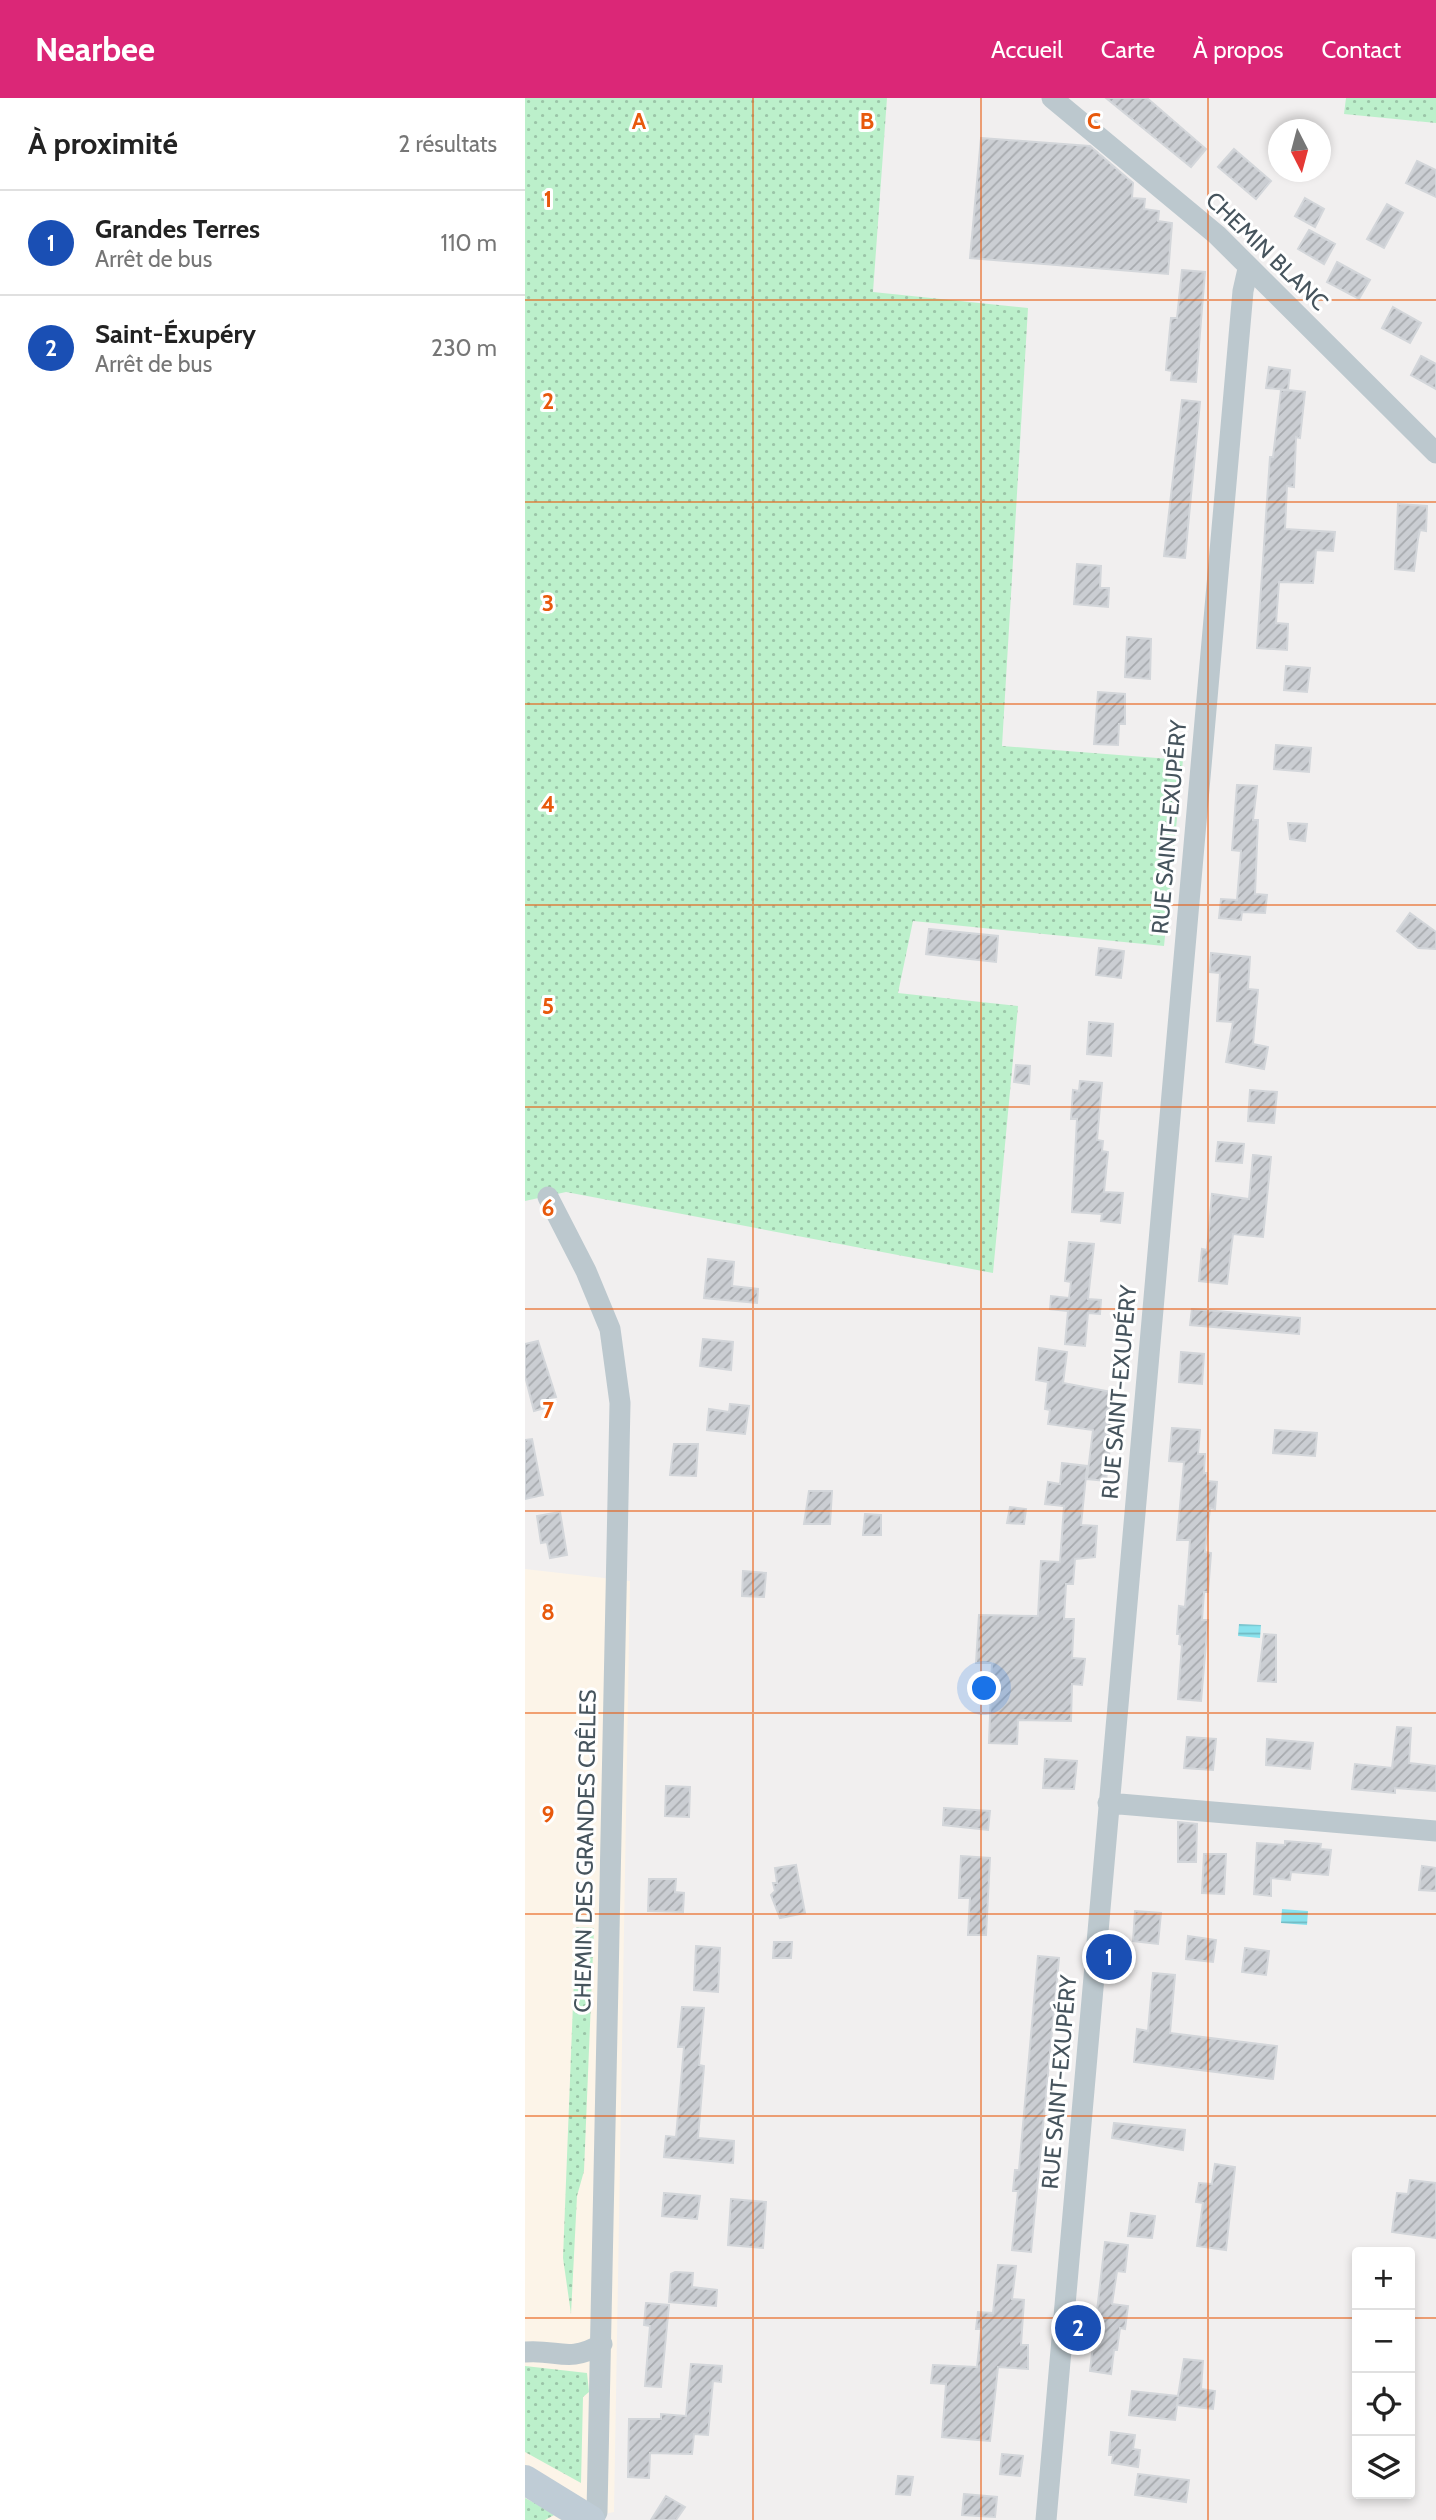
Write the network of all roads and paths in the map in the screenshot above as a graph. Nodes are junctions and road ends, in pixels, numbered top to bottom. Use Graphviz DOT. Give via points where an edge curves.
graph roads {
  1 [pos="1052,98"];
  2 [pos="1248,269"];
  3 [pos="1436,453"];
  4 [pos="548,1197"];
  5 [pos="1108,1803"];
  6 [pos="1436,1831"];
  7 [pos="602,2344"];
  8 [pos="525,2352"];
  9 [pos="525,2480"];
  10 [pos="592,2520"];
  11 [pos="1046,2520"];
  1 -- 2 [label="street, CHEMIN BLANC" via="1217,235"];
  2 -- 3 [label="street, CHEMIN BLANC"];
  2 -- 5 [label="street, RUE SAINT-EXUPÉRY"];
  4 -- 7 [label="street, CHEMIN DES GRANDES CRÊLES" via="610,1329 620,1403"];
  5 -- 6 [label="street"];
  5 -- 11 [label="street, RUE SAINT-EXUPÉRY"];
  7 -- 8 [label="street" via="564,2357"];
  7 -- 10 [label="street, CHEMIN DES GRANDES CRÊLES" via="597,2512"];
  9 -- 10 [label="main road"];
}
